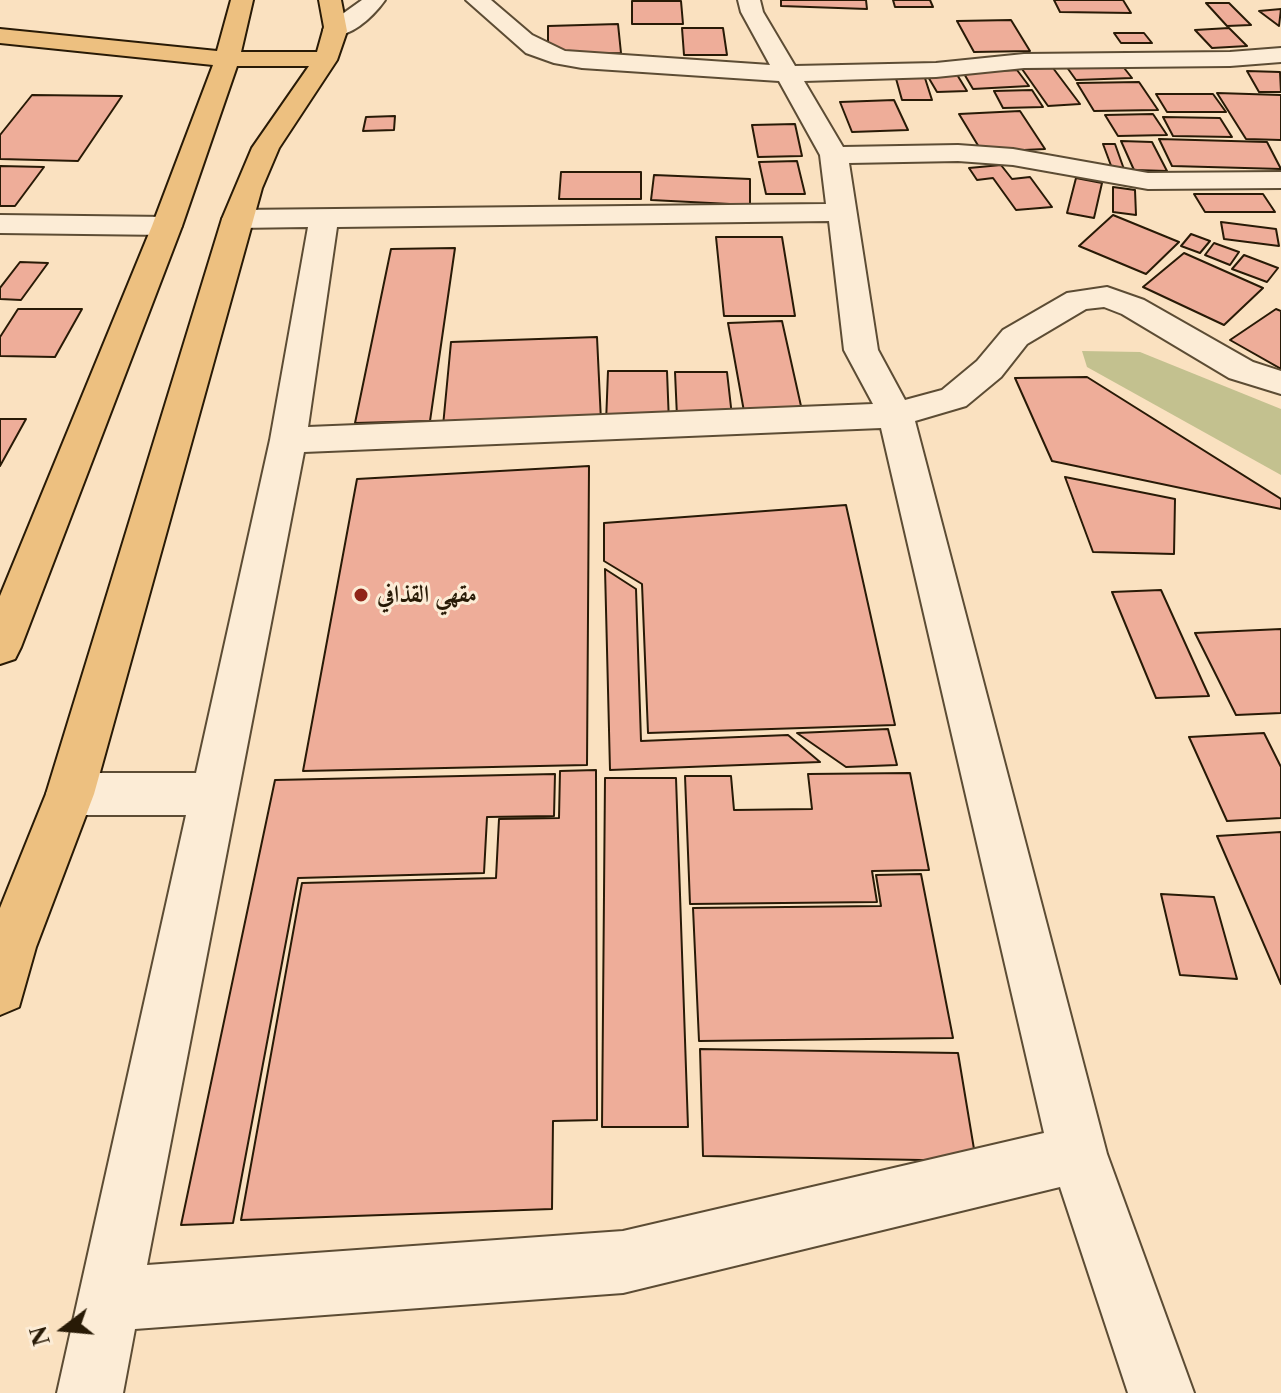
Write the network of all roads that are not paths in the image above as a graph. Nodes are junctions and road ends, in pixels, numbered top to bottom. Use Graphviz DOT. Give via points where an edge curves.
graph roads {
  1 [pos="242,0"];
  2 [pos="374,0"];
  3 [pos="477,0"];
  4 [pos="749,0"];
  5 [pos="330,30"];
  6 [pos="0,36"];
  7 [pos="1281,55"];
  8 [pos="227,59"];
  9 [pos="789,74"];
  10 [pos="834,155"];
  11 [pos="1281,180"];
  12 [pos="843,212"];
  13 [pos="324,217"];
  14 [pos="237,219"];
  15 [pos="0,224"];
  16 [pos="167,226"];
  17 [pos="1281,383"];
  18 [pos="896,415"];
  19 [pos="288,440"];
  20 [pos="0,647"];
  21 [pos="70,794"];
  22 [pos="214,794"];
  23 [pos="3,962"];
  24 [pos="1078,1154"];
  25 [pos="110,1299"];
  26 [pos="90,1393"];
  27 [pos="1161,1393"];
  1 -- 8 [label="main road"];
  2 -- 5 [label="street" via="365,11"];
  3 -- 9 [label="street" via="529,46 554,58"];
  4 -- 9 [label="street"];
  5 -- 8 [label="main road"];
  5 -- 14 [label="main road" via="297,106 271,139 252,176"];
  6 -- 8 [label="main road"];
  7 -- 9 [label="street"];
  8 -- 16 [label="main road"];
  9 -- 10 [label="street"];
  10 -- 11 [label="street" via="958,153 1013,157 1148,181"];
  10 -- 12 [label="street"];
  12 -- 13 [label="street"];
  12 -- 18 [label="street" via="861,350"];
  13 -- 14 [label="street"];
  13 -- 19 [label="street"];
  14 -- 21 [label="main road"];
  15 -- 16 [label="street"];
  16 -- 20 [label="main road"];
  17 -- 18 [label="street" via="1241,370 1107,297 1078,300 1015,337 989,369 954,398"];
  18 -- 19 [label="street"];
  18 -- 24 [label="street"];
  19 -- 22 [label="street"];
  21 -- 22 [label="street"];
  21 -- 23 [label="main road"];
  22 -- 25 [label="street"];
  24 -- 25 [label="street" via="623,1262"];
  24 -- 27 [label="street"];
  25 -- 26 [label="street"];
}
